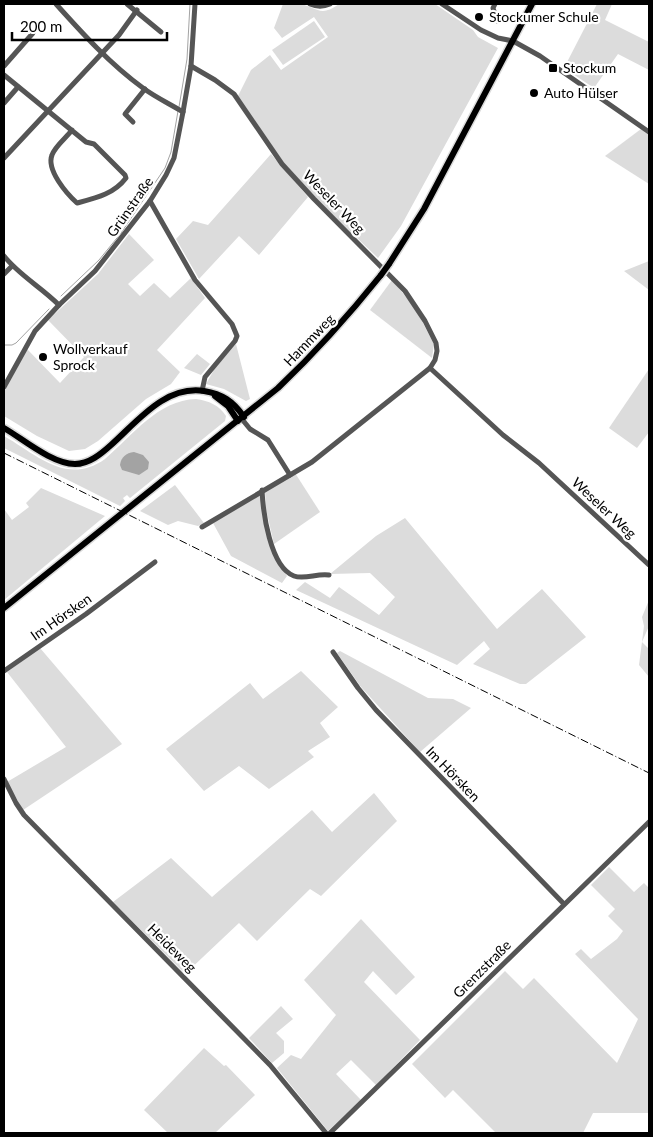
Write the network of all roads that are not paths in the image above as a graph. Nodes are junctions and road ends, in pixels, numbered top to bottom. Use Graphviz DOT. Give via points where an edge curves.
graph roads {
  1 [pos="56,4"];
  2 [pos="127,4"];
  3 [pos="195,4"];
  4 [pos="310,4"];
  5 [pos="330,4"];
  6 [pos="442,4"];
  7 [pos="495,4"];
  8 [pos="532,4"];
  9 [pos="137,10"];
  10 [pos="497,21"];
  11 [pos="161,32"];
  12 [pos="33,33"];
  13 [pos="510,46"];
  14 [pos="101,53"];
  15 [pos="4,66"];
  16 [pos="191,66"];
  17 [pos="4,75"];
  18 [pos="18,87"];
  19 [pos="145,89"];
  20 [pos="4,103"];
  21 [pos="49,111"];
  22 [pos="183,112"];
  23 [pos="133,122"];
  24 [pos="72,130"];
  25 [pos="649,132"];
  26 [pos="4,158"];
  27 [pos="150,201"];
  28 [pos="4,256"];
  29 [pos="12,266"];
  30 [pos="4,274"];
  31 [pos="59,305"];
  32 [pos="430,368"];
  33 [pos="4,386"];
  34 [pos="205,391"];
  35 [pos="241,419"];
  36 [pos="4,428"];
  37 [pos="290,475"];
  38 [pos="262,490"];
  39 [pos="202,527"];
  40 [pos="155,562"];
  41 [pos="649,565"];
  42 [pos="329,575"];
  43 [pos="4,608"];
  44 [pos="333,652"];
  45 [pos="4,671"];
  46 [pos="4,779"];
  47 [pos="649,822"];
  48 [pos="564,904"];
  49 [pos="326,1133"];
  50 [pos="330,1133"];
  1 -- 14 [label="street"];
  2 -- 9 [label="street"];
  3 -- 16 [label="street, Grünstraße"];
  4 -- 5 [label="street"];
  6 -- 13 [label="street"];
  7 -- 10 [label="street"];
  8 -- 13 [label="main road, Hammweg"];
  9 -- 11 [label="street"];
  9 -- 14 [label="street"];
  12 -- 15 [label="street"];
  13 -- 25 [label="street" via="540,56"];
  13 -- 35 [label="main road, Hammweg, bridge" via="424,209 382,275 306,362"];
  14 -- 19 [label="street"];
  14 -- 21 [label="street"];
  16 -- 22 [label="street, Grünstraße"];
  16 -- 32 [label="street, Weseler Weg" via="234,94 282,164 405,291 425,320 436,344 435,360"];
  17 -- 18 [label="street"];
  18 -- 20 [label="street"];
  18 -- 21 [label="street"];
  19 -- 22 [label="street"];
  19 -- 23 [label="street" via="125,114"];
  21 -- 24 [label="street"];
  21 -- 26 [label="street"];
  22 -- 27 [label="street, Grünstraße" via="174,158"];
  24 -- 24 [label="street" via="86,142 94,144 121,171 126,178 122,184 108,194 77,203 66,193 51,165 51,157"];
  27 -- 31 [label="street, Grünstraße" via="96,271"];
  27 -- 34 [label="street" via="195,280 232,324 237,336 205,377"];
  28 -- 29 [label="street"];
  29 -- 30 [label="street"];
  29 -- 31 [label="street"];
  31 -- 33 [label="street, Grünstraße" via="35,331"];
  32 -- 37 [label="street" via="312,462"];
  32 -- 41 [label="street, Weseler Weg"];
  34 -- 35 [label="main road"];
  34 -- 36 [label="main road" via="173,395 156,404 101,454 83,463 56,460"];
  35 -- 37 [label="street" via="268,440"];
  35 -- 43 [label="main road, Hammweg"];
  37 -- 38 [label="street"];
  38 -- 39 [label="street"];
  38 -- 42 [label="street" via="268,529 283,568 300,577"];
  40 -- 45 [label="street, Im Hörsken"];
  44 -- 48 [label="street, Im Hörsken" via="376,710"];
  46 -- 49 [label="street, Heideweg" via="24,815 270,1065"];
  47 -- 48 [label="street, Grenzstraße"];
  48 -- 50 [label="street, Grenzstraße"];
}
